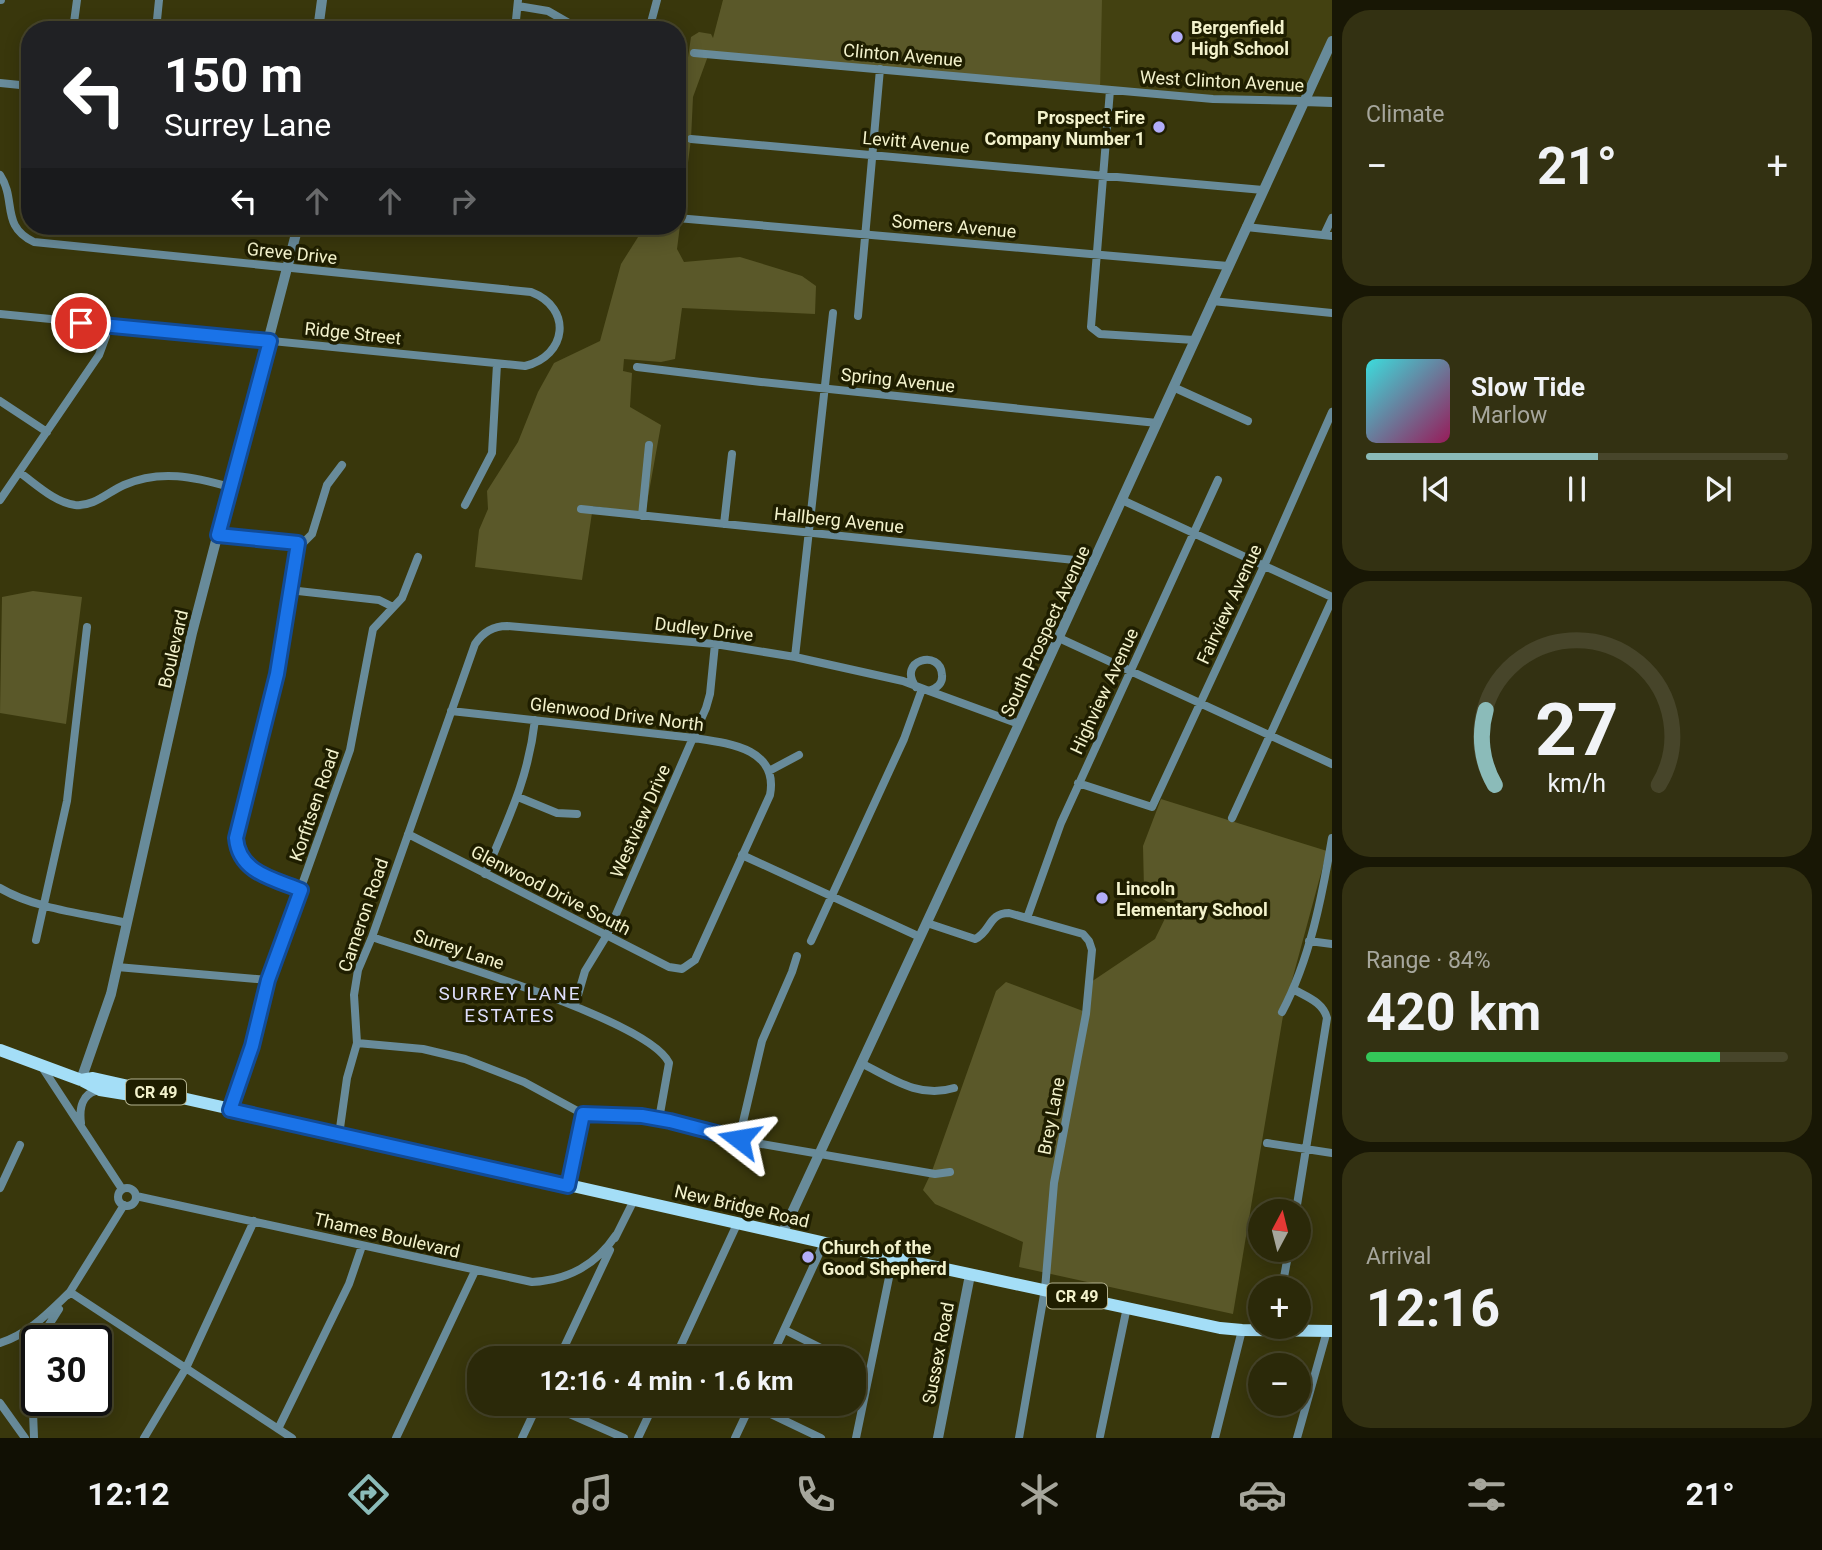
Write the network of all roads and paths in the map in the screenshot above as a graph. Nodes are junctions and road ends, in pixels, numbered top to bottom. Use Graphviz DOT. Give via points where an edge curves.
graph roads {
  1 [pos="77,0"];
  2 [pos="159,0"];
  3 [pos="321,0"];
  4 [pos="657,0"];
  5 [pos="518,3"];
  6 [pos="74,21"];
  7 [pos="157,21"];
  8 [pos="319,21"];
  9 [pos="516,21"];
  10 [pos="565,21"];
  11 [pos="651,21"];
  12 [pos="1332,41"];
  13 [pos="694,53"];
  14 [pos="880,69"];
  15 [pos="0,83"];
  16 [pos="21,85"];
  17 [pos="1110,90"];
  18 [pos="1304,101"];
  19 [pos="1332,102"];
  20 [pos="691,139"];
  21 [pos="873,154"];
  22 [pos="0,175"];
  23 [pos="1103,175"];
  24 [pos="1263,190"];
  25 [pos="1332,218"];
  26 [pos="686,219"];
  27 [pos="1246,227"];
  28 [pos="866,234"];
  29 [pos="21,235"];
  30 [pos="22,235"];
  31 [pos="296,235"];
  32 [pos="1328,235"];
  33 [pos="1096,254"];
  34 [pos="1228,266"];
  35 [pos="289,268"];
  36 [pos="542,297"];
  37 [pos="1212,301"];
  38 [pos="833,313"];
  39 [pos="1332,313"];
  40 [pos="0,314"];
  41 [pos="858,316"];
  42 [pos="107,325"];
  43 [pos="1194,340"];
  44 [pos="270,341"];
  45 [pos="497,364"];
  46 [pos="637,367"];
  47 [pos="1173,387"];
  48 [pos="825,389"];
  49 [pos="0,401"];
  50 [pos="1332,412"];
  51 [pos="1248,421"];
  52 [pos="1157,423"];
  53 [pos="47,432"];
  54 [pos="649,445"];
  55 [pos="732,454"];
  56 [pos="342,465"];
  57 [pos="19,472"];
  58 [pos="1218,480"];
  59 [pos="230,487"];
  60 [pos="0,500"];
  61 [pos="1122,500"];
  62 [pos="465,505"];
  63 [pos="581,509"];
  64 [pos="642,516"];
  65 [pos="724,524"];
  66 [pos="810,533"];
  67 [pos="1194,533"];
  68 [pos="218,535"];
  69 [pos="298,543"];
  70 [pos="418,557"];
  71 [pos="1094,562"];
  72 [pos="1264,566"];
  73 [pos="289,590"];
  74 [pos="1332,598"];
  75 [pos="393,607"];
  76 [pos="88,627"];
  77 [pos="487,631"];
  78 [pos="1059,638"];
  79 [pos="715,643"];
  80 [pos="795,657"];
  81 [pos="1130,671"];
  82 [pos="922,689"];
  83 [pos="1200,703"];
  84 [pos="451,711"];
  85 [pos="534,720"];
  86 [pos="1019,724"];
  87 [pos="1270,735"];
  88 [pos="694,738"];
  89 [pos="799,755"];
  90 [pos="1332,764"];
  91 [pos="769,771"];
  92 [pos="1078,783"];
  93 [pos="518,797"];
  94 [pos="577,814"];
  95 [pos="1232,818"];
  96 [pos="408,834"];
  97 [pos="1332,838"];
  98 [pos="742,855"];
  99 [pos="485,874"];
  100 [pos="0,888"];
  101 [pos="301,890"];
  102 [pos="832,896"];
  103 [pos="44,904"];
  104 [pos="1027,918"];
  105 [pos="127,923"];
  106 [pos="927,923"];
  107 [pos="607,935"];
  108 [pos="372,937"];
  109 [pos="920,937"];
  110 [pos="36,940"];
  111 [pos="811,941"];
  112 [pos="1309,942"];
  113 [pos="1332,944"];
  114 [pos="797,956"];
  115 [pos="117,967"];
  116 [pos="268,980"];
  117 [pos="1293,989"];
  118 [pos="575,1006"];
  119 [pos="1282,1012"];
  120 [pos="357,1043"];
  121 [pos="3,1051"];
  122 [pos="861,1063"];
  123 [pos="43,1067"];
  124 [pos="81,1080"];
  125 [pos="954,1088"];
  126 [pos="100,1090"];
  127 [pos="230,1110"];
  128 [pos="583,1114"];
  129 [pos="659,1119"];
  130 [pos="82,1126"];
  131 [pos="339,1135"];
  132 [pos="739,1139"];
  133 [pos="1267,1143"];
  134 [pos="20,1145"];
  135 [pos="1307,1149"];
  136 [pos="1332,1153"];
  137 [pos="818,1154"];
  138 [pos="950,1172"];
  139 [pos="568,1186"];
  140 [pos="0,1188"];
  141 [pos="122,1189"];
  142 [pos="136,1196"];
  143 [pos="1298,1199"];
  144 [pos="634,1200"];
  145 [pos="124,1205"];
  146 [pos="254,1222"];
  147 [pos="737,1222"];
  148 [pos="783,1232"];
  149 [pos="616,1235"];
  150 [pos="824,1243"];
  151 [pos="362,1246"];
  152 [pos="892,1258"];
  153 [pos="475,1271"];
  154 [pos="970,1275"];
  155 [pos="1045,1289"];
  156 [pos="70,1292"];
  157 [pos="1127,1307"];
  158 [pos="50,1325"];
  159 [pos="785,1329"];
  160 [pos="1242,1330"];
  161 [pos="1248,1330"];
  162 [pos="1311,1330"];
  163 [pos="1329,1331"];
  164 [pos="0,1343"];
  165 [pos="565,1346"];
  166 [pos="680,1346"];
  167 [pos="777,1346"];
  168 [pos="818,1346"];
  169 [pos="186,1368"];
  170 [pos="866,1371"];
  171 [pos="869,1372"];
  172 [pos="0,1403"];
  173 [pos="33,1416"];
  174 [pos="532,1416"];
  175 [pos="574,1416"];
  176 [pos="648,1416"];
  177 [pos="745,1416"];
  178 [pos="775,1416"];
  179 [pos="16,1424"];
  180 [pos="278,1429"];
  181 [pos="1100,1436"];
  182 [pos="14,1438"];
  183 [pos="25,1438"];
  184 [pos="34,1438"];
  185 [pos="144,1438"];
  186 [pos="292,1438"];
  187 [pos="396,1438"];
  188 [pos="522,1438"];
  189 [pos="624,1438"];
  190 [pos="638,1438"];
  191 [pos="735,1438"];
  192 [pos="821,1438"];
  193 [pos="856,1438"];
  194 [pos="937,1438"];
  195 [pos="1019,1438"];
  196 [pos="1215,1438"];
  197 [pos="1297,1438"];
  1 -- 6 [label="street"];
  2 -- 7 [label="street"];
  3 -- 8 [label="street"];
  4 -- 11 [label="street"];
  5 -- 9 [label="street"];
  5 -- 10 [label="street"];
  12 -- 18 [label="street, South Prospect Avenue"];
  13 -- 14 [label="street, Clinton Avenue"];
  14 -- 17 [label="street, Clinton Avenue"];
  14 -- 21 [label="street"];
  15 -- 16 [label="street"];
  17 -- 18 [label="street, West Clinton Avenue"];
  17 -- 23 [label="street"];
  18 -- 19 [label="street, West Clinton Avenue"];
  18 -- 24 [label="street, South Prospect Avenue"];
  20 -- 21 [label="street, Levitt Avenue"];
  21 -- 23 [label="street, Levitt Avenue"];
  21 -- 28 [label="street"];
  22 -- 29 [label="street, Greve Drive" via="11,220"];
  23 -- 24 [label="street, Levitt Avenue"];
  23 -- 33 [label="street"];
  24 -- 27 [label="street, South Prospect Avenue"];
  25 -- 32 [label="street"];
  26 -- 28 [label="street, Somers Avenue"];
  27 -- 32 [label="street"];
  27 -- 34 [label="street, South Prospect Avenue"];
  28 -- 33 [label="street, Somers Avenue"];
  28 -- 41 [label="street"];
  30 -- 35 [label="street, Greve Drive" via="34,242"];
  31 -- 35 [label="street, Boulevard"];
  33 -- 34 [label="street, Somers Avenue"];
  33 -- 43 [label="street" via="1090,322 1094,331"];
  34 -- 37 [label="street, South Prospect Avenue"];
  35 -- 36 [label="street, Greve Drive" via="531,292"];
  35 -- 44 [label="street, Boulevard"];
  36 -- 45 [label="street, Ridge Street" via="557,314 560,330 555,347 536,364"];
  37 -- 39 [label="street"];
  37 -- 43 [label="street, South Prospect Avenue"];
  38 -- 48 [label="street"];
  40 -- 42 [label="street, Ridge Street"];
  42 -- 44 [label="street, Ridge Street"];
  42 -- 53 [label="street" via="99,355"];
  43 -- 47 [label="street, South Prospect Avenue"];
  44 -- 45 [label="street, Ridge Street"];
  44 -- 59 [label="street, Boulevard"];
  45 -- 62 [label="street" via="492,453"];
  46 -- 48 [label="street, Spring Avenue"];
  47 -- 51 [label="street"];
  47 -- 52 [label="street, South Prospect Avenue"];
  48 -- 52 [label="street, Spring Avenue"];
  48 -- 66 [label="street"];
  49 -- 53 [label="street"];
  50 -- 72 [label="street, Fairview Avenue"];
  52 -- 61 [label="street, South Prospect Avenue"];
  53 -- 57 [label="street"];
  54 -- 64 [label="street"];
  55 -- 65 [label="street"];
  56 -- 69 [label="street" via="327,485 312,534"];
  57 -- 59 [label="street" via="57,499 77,505 151,477 187,476"];
  57 -- 60 [label="street"];
  58 -- 67 [label="street, Highview Avenue"];
  59 -- 68 [label="street, Boulevard"];
  61 -- 67 [label="street"];
  61 -- 71 [label="street, South Prospect Avenue"];
  63 -- 64 [label="street, Hallberg Avenue"];
  64 -- 65 [label="street, Hallberg Avenue"];
  65 -- 66 [label="street, Hallberg Avenue"];
  66 -- 71 [label="street, Hallberg Avenue"];
  66 -- 80 [label="street"];
  67 -- 72 [label="street"];
  67 -- 81 [label="street, Highview Avenue"];
  68 -- 69 [label="street"];
  68 -- 105 [label="street, Boulevard"];
  69 -- 73 [label="street"];
  70 -- 75 [label="street, Korfitsen Road" via="402,598"];
  71 -- 78 [label="street, South Prospect Avenue"];
  72 -- 74 [label="street"];
  72 -- 83 [label="street, Fairview Avenue"];
  73 -- 75 [label="street" via="379,600"];
  73 -- 101 [label="street" via="277,674 236,838 239,854 254,871"];
  74 -- 87 [label="street"];
  75 -- 101 [label="street, Korfitsen Road" via="369,639 350,750"];
  76 -- 103 [label="street" via="67,801"];
  77 -- 79 [label="street, Dudley Drive" via="507,626"];
  77 -- 84 [label="street, Cameron Road" via="475,644"];
  78 -- 81 [label="street"];
  78 -- 86 [label="street, South Prospect Avenue"];
  79 -- 80 [label="street, Dudley Drive"];
  79 -- 88 [label="street, Westview Drive" via="710,694"];
  80 -- 82 [label="street, Dudley Drive"];
  81 -- 83 [label="street"];
  81 -- 92 [label="street, Highview Avenue"];
  82 -- 86 [label="street, Dudley Drive"];
  82 -- 102 [label="street"];
  83 -- 87 [label="street"];
  83 -- 92 [label="street, Fairview Avenue" via="1152,807"];
  84 -- 85 [label="street, Glenwood Drive North"];
  84 -- 96 [label="street, Cameron Road"];
  85 -- 88 [label="street, Glenwood Drive North"];
  85 -- 93 [label="street"];
  86 -- 106 [label="street, South Prospect Avenue"];
  87 -- 90 [label="street"];
  87 -- 95 [label="street"];
  88 -- 91 [label="street, Glenwood Drive North" via="747,750"];
  88 -- 107 [label="street, Westview Drive"];
  89 -- 91 [label="street"];
  91 -- 98 [label="street" via="771,795"];
  92 -- 104 [label="street, Highview Avenue"];
  93 -- 94 [label="street" via="556,813"];
  93 -- 99 [label="street"];
  96 -- 99 [label="street, Glenwood Drive South"];
  96 -- 108 [label="street, Cameron Road"];
  97 -- 112 [label="street"];
  98 -- 102 [label="street"];
  98 -- 107 [label="street, Glenwood Drive South" via="695,960 682,969 669,967"];
  99 -- 107 [label="street, Glenwood Drive South"];
  100 -- 103 [label="street"];
  101 -- 116 [label="street, Korfitsen Road"];
  102 -- 109 [label="street"];
  102 -- 111 [label="street"];
  103 -- 105 [label="street"];
  103 -- 110 [label="street"];
  104 -- 106 [label="street" via="997,914 975,939"];
  104 -- 155 [label="street, Brey Lane" via="1083,934 1092,950 1086,1014 1054,1183"];
  105 -- 115 [label="street, Boulevard"];
  106 -- 109 [label="street, South Prospect Avenue"];
  107 -- 118 [label="street, Westview Drive" via="585,971"];
  108 -- 118 [label="street, Surrey Lane"];
  108 -- 120 [label="street, Cameron Road" via="358,970 354,995"];
  109 -- 122 [label="street, South Prospect Avenue"];
  112 -- 113 [label="street"];
  112 -- 117 [label="street"];
  114 -- 132 [label="street" via="762,1041"];
  115 -- 116 [label="street"];
  115 -- 124 [label="street, Boulevard"];
  116 -- 127 [label="street, Korfitsen Road"];
  117 -- 119 [label="street"];
  117 -- 135 [label="street" via="1323,1007 1327,1018"];
  118 -- 129 [label="street, Surrey Lane" via="634,1035 666,1057 669,1069"];
  120 -- 128 [label="street" via="423,1049 465,1059 524,1082"];
  120 -- 131 [label="street, Cameron Road"];
  121 -- 123 [label="main road, CR 49"];
  122 -- 125 [label="street" via="917,1090"];
  122 -- 137 [label="street, South Prospect Avenue"];
  123 -- 124 [label="main road, New Bridge Road / CR 49"];
  123 -- 130 [label="street"];
  124 -- 126 [label="main road, New Bridge Road / CR 49"];
  124 -- 127 [label="main road, New Bridge Road / CR 49" via="93,1078"];
  126 -- 127 [label="main road, New Bridge Road / CR 49"];
  126 -- 130 [label="street" via="84,1099"];
  127 -- 131 [label="main road, New Bridge Road / CR 49"];
  128 -- 129 [label="street"];
  128 -- 139 [label="street"];
  129 -- 132 [label="street"];
  130 -- 141 [label="street"];
  131 -- 139 [label="main road, New Bridge Road / CR 49"];
  132 -- 137 [label="street"];
  133 -- 135 [label="street"];
  134 -- 140 [label="street"];
  135 -- 136 [label="street"];
  135 -- 143 [label="street"];
  137 -- 138 [label="street" via="934,1174"];
  137 -- 148 [label="street, South Prospect Avenue"];
  139 -- 144 [label="main road, New Bridge Road / CR 49"];
  141 -- 142 [label="street" via="130,1188"];
  141 -- 145 [label="street" via="118,1198"];
  142 -- 145 [label="street" via="132,1205"];
  142 -- 146 [label="street, Thames Boulevard"];
  144 -- 147 [label="main road, New Bridge Road / CR 49"];
  144 -- 149 [label="street"];
  145 -- 156 [label="street"];
  146 -- 151 [label="street, Thames Boulevard"];
  146 -- 169 [label="street"];
  147 -- 148 [label="main road, New Bridge Road / CR 49"];
  147 -- 166 [label="street"];
  148 -- 150 [label="main road, New Bridge Road / CR 49"];
  149 -- 153 [label="street, Thames Boulevard" via="590,1265 558,1279 521,1281"];
  149 -- 165 [label="street"];
  150 -- 152 [label="main road, New Bridge Road / CR 49"];
  150 -- 159 [label="street"];
  151 -- 153 [label="street, Thames Boulevard"];
  151 -- 180 [label="street" via="349,1284"];
  152 -- 154 [label="main road, New Bridge Road / CR 49"];
  152 -- 171 [label="street"];
  153 -- 187 [label="street"];
  154 -- 155 [label="main road, New Bridge Road / CR 49"];
  154 -- 194 [label="street, Sussex Road"];
  155 -- 157 [label="main road, New Bridge Road / CR 49"];
  155 -- 195 [label="street, Brey Lane"];
  156 -- 158 [label="street"];
  156 -- 164 [label="street" via="38,1323"];
  156 -- 169 [label="street"];
  157 -- 160 [label="main road, New Bridge Road / CR 49"];
  157 -- 181 [label="street"];
  159 -- 167 [label="street"];
  159 -- 168 [label="street"];
  160 -- 161 [label="main road, New Bridge Road / CR 49"];
  160 -- 196 [label="street"];
  162 -- 163 [label="main road, New Bridge Road / CR 49"];
  163 -- 197 [label="street"];
  169 -- 180 [label="street"];
  169 -- 185 [label="street"];
  170 -- 171 [label="street"];
  171 -- 193 [label="street"];
  172 -- 179 [label="street"];
  173 -- 184 [label="street"];
  174 -- 188 [label="street"];
  175 -- 189 [label="street"];
  176 -- 190 [label="street"];
  177 -- 191 [label="street"];
  178 -- 192 [label="street"];
  179 -- 182 [label="street"];
  179 -- 183 [label="street"];
  180 -- 186 [label="street"];
}
